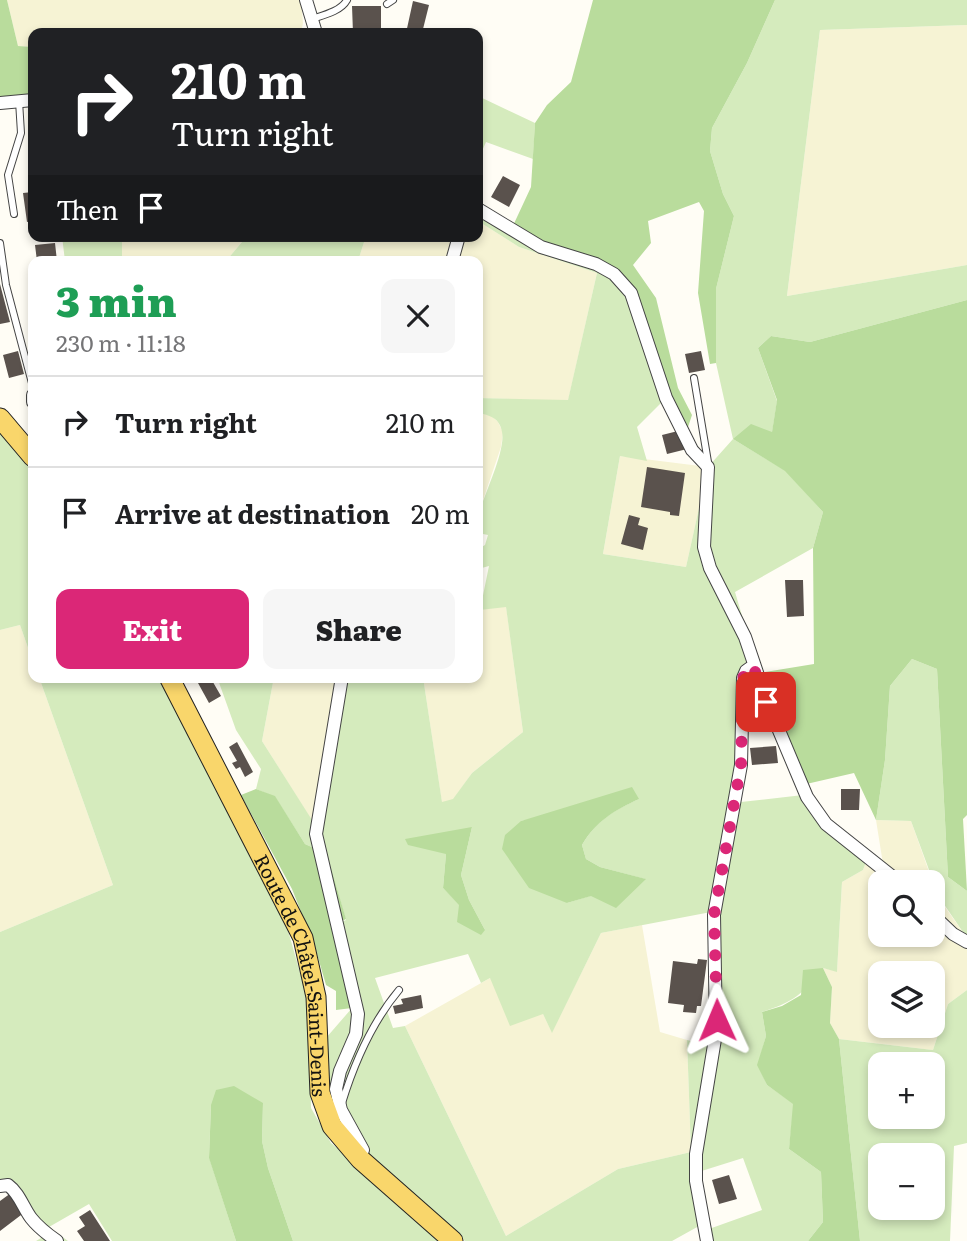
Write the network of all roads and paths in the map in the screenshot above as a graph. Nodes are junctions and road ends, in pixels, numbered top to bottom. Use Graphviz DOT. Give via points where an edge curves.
graph roads {
  1 [pos="306,0"];
  2 [pos="347,0"];
  3 [pos="312,19"];
  4 [pos="315,28"];
  5 [pos="28,100"];
  6 [pos="19,101"];
  7 [pos="0,103"];
  8 [pos="483,212"];
  9 [pos="14,214"];
  10 [pos="0,243"];
  11 [pos="28,368"];
  12 [pos="694,378"];
  13 [pos="0,418"];
  14 [pos="28,451"];
  15 [pos="708,467"];
  16 [pos="753,666"];
  17 [pos="172,683"];
  18 [pos="341,683"];
  19 [pos="884,870"];
  20 [pos="945,926"];
  21 [pos="967,942"];
  22 [pos="399,990"];
  23 [pos="340,1108"];
  24 [pos="360,1158"];
  25 [pos="0,1186"];
  26 [pos="57,1241"];
  27 [pos="453,1241"];
  28 [pos="707,1241"];
  1 -- 3 [label="street"];
  2 -- 3 [label="lane"];
  3 -- 4 [label="street"];
  5 -- 6 [label="street"];
  6 -- 7 [label="street"];
  6 -- 9 [label="lane" via="21,133 8,175"];
  8 -- 15 [label="street" via="541,247 596,264 614,274 631,293 666,398 692,450"];
  10 -- 11 [label="lane"];
  12 -- 15 [label="lane"];
  13 -- 14 [label="main road"];
  15 -- 16 [label="street" via="704,547 745,637"];
  16 -- 19 [label="street" via="814,809"];
  16 -- 28 [label="street" via="743,678 741,765 714,915 716,1033 695,1166"];
  17 -- 24 [label="main road, Route de Châtel-Saint-Denis" via="303,938 316,997 320,1093 332,1126"];
  18 -- 23 [label="street" via="316,834 358,1014 356,1034 336,1089"];
  20 -- 21 [label="street"];
  22 -- 23 [label="lane" via="374,1029"];
  23 -- 24 [label="street" via="363,1150"];
  24 -- 27 [label="main road, Route de Châtel-Saint-Denis"];
  25 -- 26 [label="street" via="14,1189 30,1216"];
}
